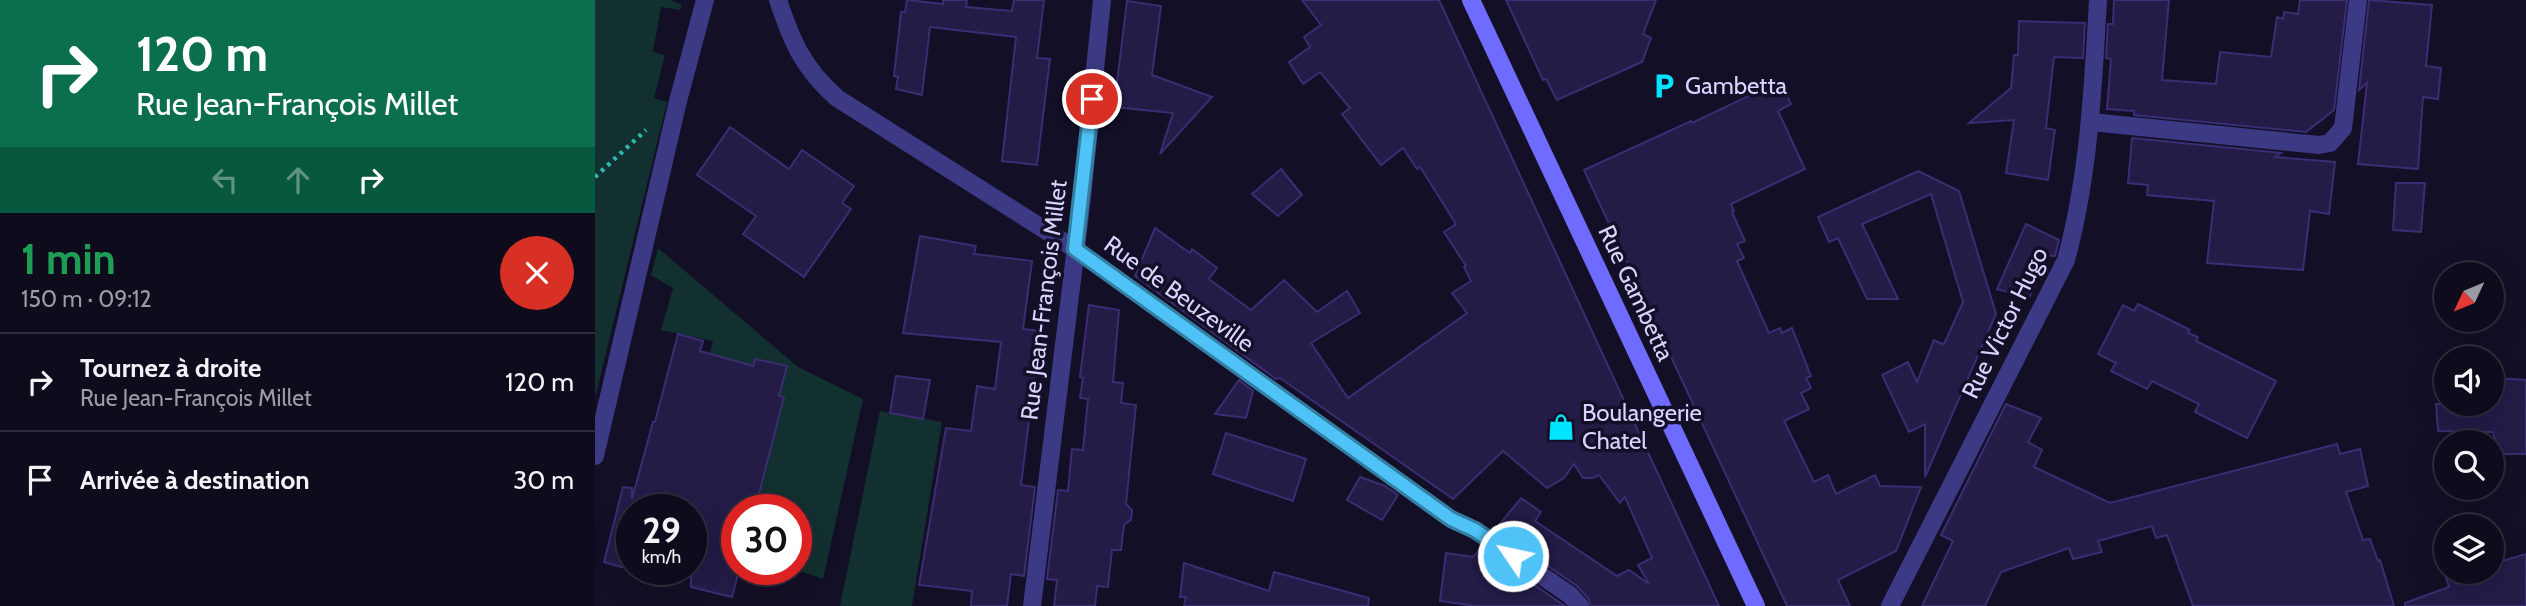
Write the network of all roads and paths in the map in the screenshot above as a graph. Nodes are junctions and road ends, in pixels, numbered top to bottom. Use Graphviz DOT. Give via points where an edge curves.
graph roads {
  1 [pos="705,0"];
  2 [pos="778,0"];
  3 [pos="1102,0"];
  4 [pos="1471,0"];
  5 [pos="2098,0"];
  6 [pos="2358,0"];
  7 [pos="678,101"];
  8 [pos="2091,122"];
  9 [pos="595,177"];
  10 [pos="1075,249"];
  11 [pos="595,456"];
  12 [pos="1032,606"];
  13 [pos="1580,606"];
  14 [pos="1756,606"];
  15 [pos="1890,606"];
  1 -- 7 [label="street"];
  2 -- 10 [label="street, Rue de Beuzeville" via="802,60 837,98"];
  3 -- 10 [label="street, Rue Jean-François Millet"];
  4 -- 14 [label="main road, Rue Gambetta"];
  5 -- 8 [label="street, Rue Victor Hugo"];
  6 -- 8 [label="street" via="2343,128 2330,143"];
  7 -- 9 [label="path"];
  7 -- 11 [label="street"];
  8 -- 15 [label="street, Rue Victor Hugo" via="2066,261"];
  10 -- 12 [label="street, Rue Jean-François Millet"];
  10 -- 13 [label="street, Rue de Beuzeville" via="1451,519 1570,594"];
}
